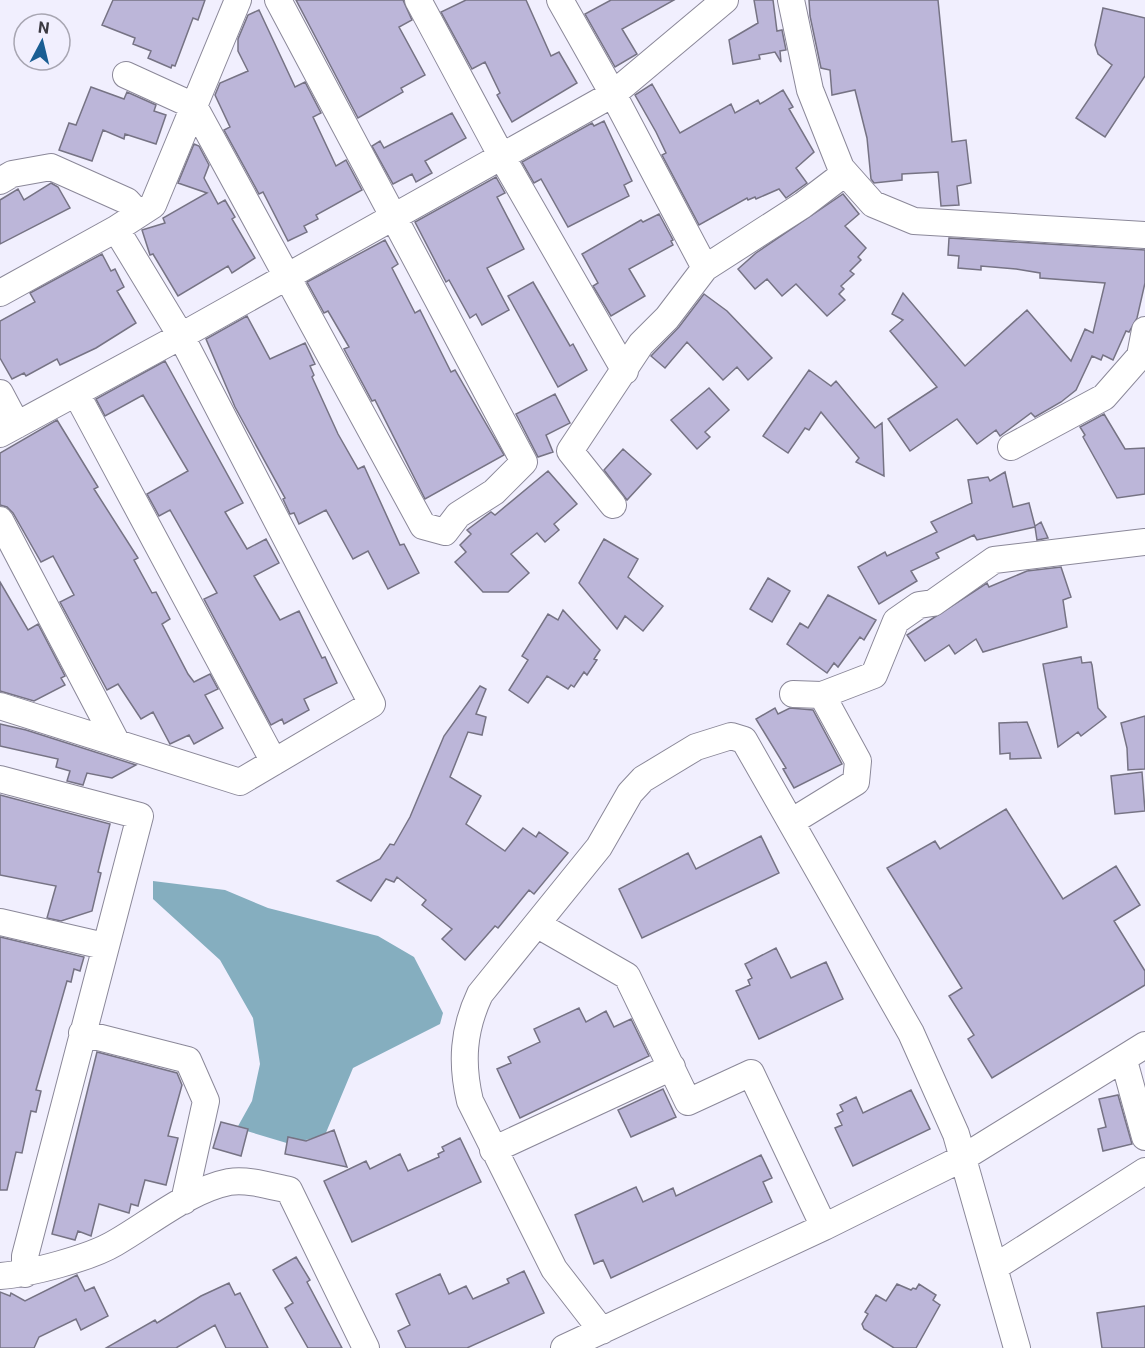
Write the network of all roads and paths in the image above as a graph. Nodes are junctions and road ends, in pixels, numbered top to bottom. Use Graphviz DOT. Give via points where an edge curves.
graph roads {
  1 [pos="238,0"];
  2 [pos="278,0"];
  3 [pos="418,0"];
  4 [pos="560,0"];
  5 [pos="725,0"];
  6 [pos="790,0"];
  7 [pos="126,75"];
  8 [pos="613,94"];
  9 [pos="194,106"];
  10 [pos="502,158"];
  11 [pos="845,173"];
  12 [pos="0,181"];
  13 [pos="139,214"];
  14 [pos="396,217"];
  15 [pos="116,229"];
  16 [pos="1145,235"];
  17 [pos="705,268"];
  18 [pos="289,276"];
  19 [pos="0,293"];
  20 [pos="1145,330"];
  21 [pos="181,336"];
  22 [pos="625,371"];
  23 [pos="0,393"];
  24 [pos="76,393"];
  25 [pos="8,429"];
  26 [pos="1011,447"];
  27 [pos="613,505"];
  28 [pos="0,520"];
  29 [pos="1145,542"];
  30 [pos="793,694"];
  31 [pos="822,695"];
  32 [pos="0,706"];
  33 [pos="117,743"];
  34 [pos="274,762"];
  35 [pos="0,779"];
  36 [pos="791,822"];
  37 [pos="0,922"];
  38 [pos="538,925"];
  39 [pos="104,946"];
  40 [pos="82,1033"];
  41 [pos="1145,1045"];
  42 [pos="1120,1060"];
  43 [pos="672,1067"];
  44 [pos="1145,1137"];
  45 [pos="493,1150"];
  46 [pos="961,1159"];
  47 [pos="1145,1171"];
  48 [pos="184,1201"];
  49 [pos="824,1227"];
  50 [pos="995,1267"];
  51 [pos="25,1274"];
  52 [pos="0,1276"];
  53 [pos="602,1331"];
  54 [pos="366,1348"];
  55 [pos="564,1348"];
  56 [pos="1017,1348"];
  1 -- 9 [label="street"];
  2 -- 14 [label="street"];
  3 -- 10 [label="street"];
  4 -- 8 [label="street"];
  5 -- 8 [label="street"];
  6 -- 11 [label="street" via="810,90"];
  7 -- 9 [label="street"];
  8 -- 10 [label="street"];
  8 -- 17 [label="street"];
  9 -- 13 [label="street" via="153,205"];
  9 -- 18 [label="street"];
  10 -- 14 [label="street"];
  10 -- 22 [label="street"];
  11 -- 16 [label="street" via="873,204 914,221"];
  11 -- 17 [label="street"];
  12 -- 13 [label="street" via="12,174 51,167 127,201"];
  13 -- 15 [label="street"];
  14 -- 18 [label="street"];
  14 -- 18 [label="street" via="524,462 494,492 458,516 445,532 423,526"];
  15 -- 19 [label="street"];
  15 -- 21 [label="street"];
  17 -- 22 [label="street" via="667,318 641,344"];
  18 -- 21 [label="street"];
  20 -- 26 [label="street" via="1140,356 1104,398"];
  21 -- 24 [label="street"];
  21 -- 34 [label="street" via="372,704"];
  22 -- 27 [label="street" via="570,451"];
  23 -- 25 [label="street"];
  24 -- 25 [label="street"];
  24 -- 34 [label="street"];
  28 -- 33 [label="street"];
  29 -- 31 [label="street" via="994,560 933,603 919,605 896,621 874,675"];
  30 -- 31 [label="street"];
  31 -- 36 [label="street" via="858,761 855,782"];
  32 -- 33 [label="street"];
  33 -- 34 [label="street" via="240,782"];
  35 -- 39 [label="street" via="140,816"];
  36 -- 38 [label="street" via="744,740 731,736 696,747 643,779 630,793 599,847"];
  36 -- 46 [label="street" via="911,1033 956,1134"];
  37 -- 39 [label="street"];
  38 -- 43 [label="street" via="627,976"];
  38 -- 45 [label="street" via="480,994 464,1044 470,1101"];
  39 -- 40 [label="street"];
  40 -- 48 [label="street" via="188,1060 206,1101"];
  40 -- 51 [label="street" via="25,1256"];
  41 -- 42 [label="street"];
  42 -- 44 [label="street" via="1126,1068"];
  42 -- 46 [label="street"];
  43 -- 45 [label="street"];
  43 -- 49 [label="street" via="688,1102 751,1073"];
  45 -- 53 [label="street" via="554,1269"];
  46 -- 49 [label="street"];
  46 -- 50 [label="street"];
  47 -- 50 [label="street"];
  48 -- 51 [label="street" via="112,1245"];
  48 -- 54 [label="street" via="230,1182 289,1190"];
  49 -- 53 [label="street"];
  50 -- 56 [label="street"];
  51 -- 52 [label="street"];
  53 -- 55 [label="street"];
}
